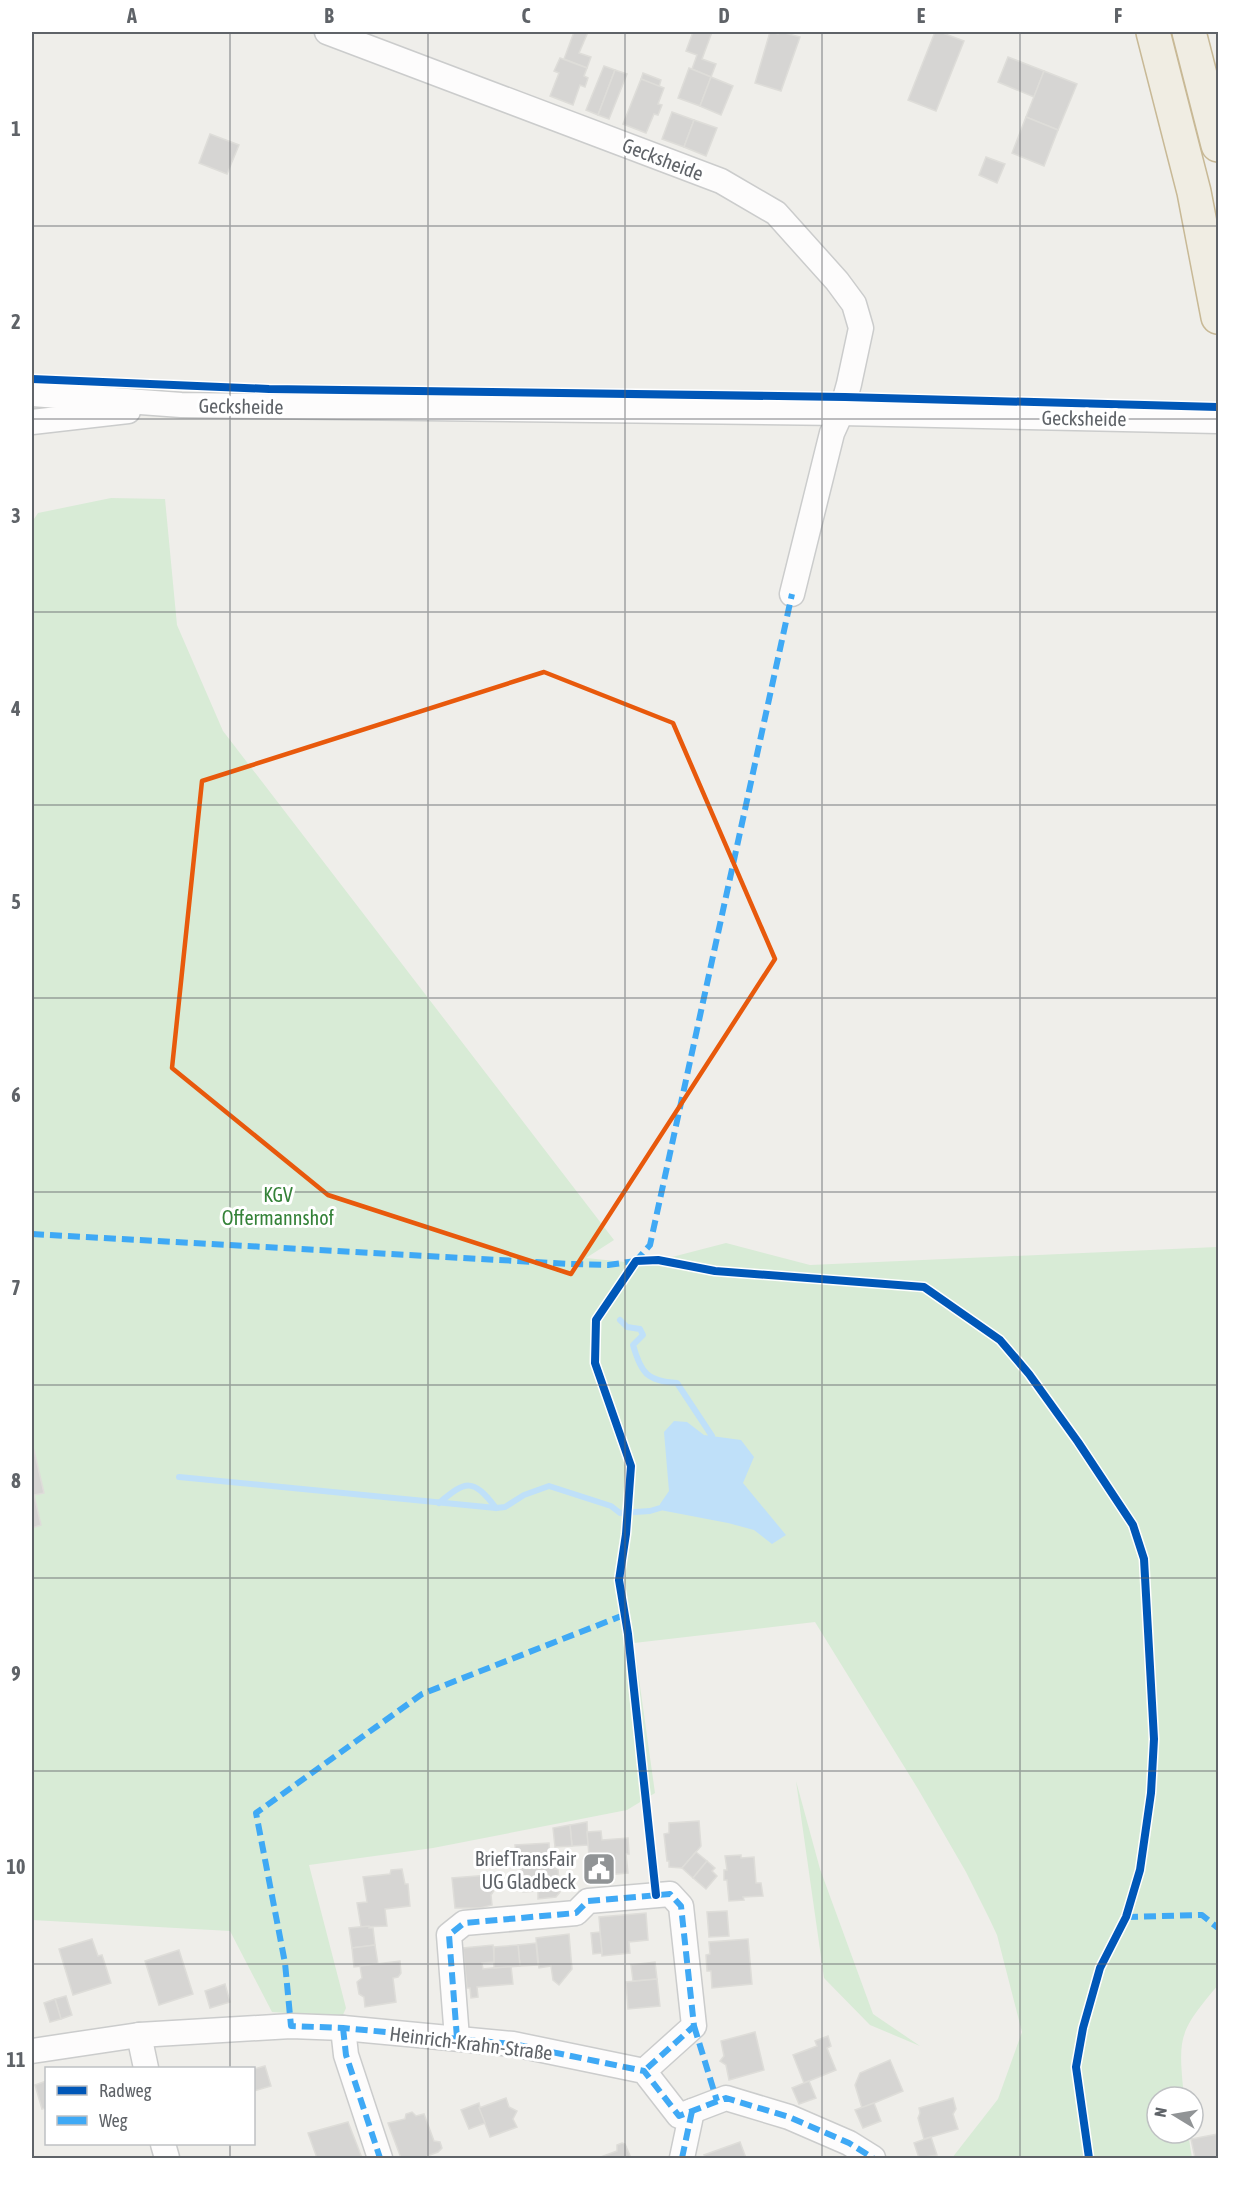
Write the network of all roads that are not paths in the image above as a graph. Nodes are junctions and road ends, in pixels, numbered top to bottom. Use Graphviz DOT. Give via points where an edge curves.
graph roads {
  1 [pos="327,32"];
  2 [pos="1153,32"];
  3 [pos="1189,32"];
  4 [pos="1218,145"];
  5 [pos="1218,317"];
  6 [pos="32,394"];
  7 [pos="181,405"];
  8 [pos="841,413"];
  9 [pos="56,419"];
  10 [pos="1218,421"];
  11 [pos="32,422"];
  12 [pos="32,432"];
  13 [pos="792,594"];
  14 [pos="343,2028"];
  15 [pos="139,2036"];
  16 [pos="457,2038"];
  17 [pos="32,2051"];
  18 [pos="146,2067"];
  19 [pos="644,2071"];
  20 [pos="692,2111"];
  21 [pos="380,2158"];
  22 [pos="682,2158"];
  23 [pos="873,2158"];
  1 -- 8 [label="street, Gecksheide" via="721,181 776,213 854,304 861,328"];
  2 -- 5 [label="highway" via="1194,192"];
  3 -- 4 [label="highway"];
  6 -- 7 [label="street, Gecksheide"];
  7 -- 8 [label="street, Gecksheide"];
  7 -- 9 [label="street, Gecksheide"];
  8 -- 10 [label="street, Gecksheide"];
  8 -- 13 [label="street, Gecksheide" via="832,433"];
  9 -- 11 [label="street, Gecksheide"];
  9 -- 12 [label="street"];
  14 -- 15 [label="street, Heinrich-Krahn-Straße" via="291,2026"];
  14 -- 16 [label="street, Heinrich-Krahn-Straße"];
  14 -- 21 [label="street" via="346,2055"];
  15 -- 17 [label="street, Heinrich-Krahn-Straße"];
  15 -- 18 [label="street"];
  16 -- 19 [label="street, Heinrich-Krahn-Straße" via="513,2044"];
  16 -- 19 [label="street" via="449,1935 464,1923 576,1913 588,1901 670,1894 681,1906 694,2026"];
  19 -- 20 [label="street" via="679,2116"];
  20 -- 22 [label="street"];
  20 -- 23 [label="street" via="726,2098 789,2117"];
}
